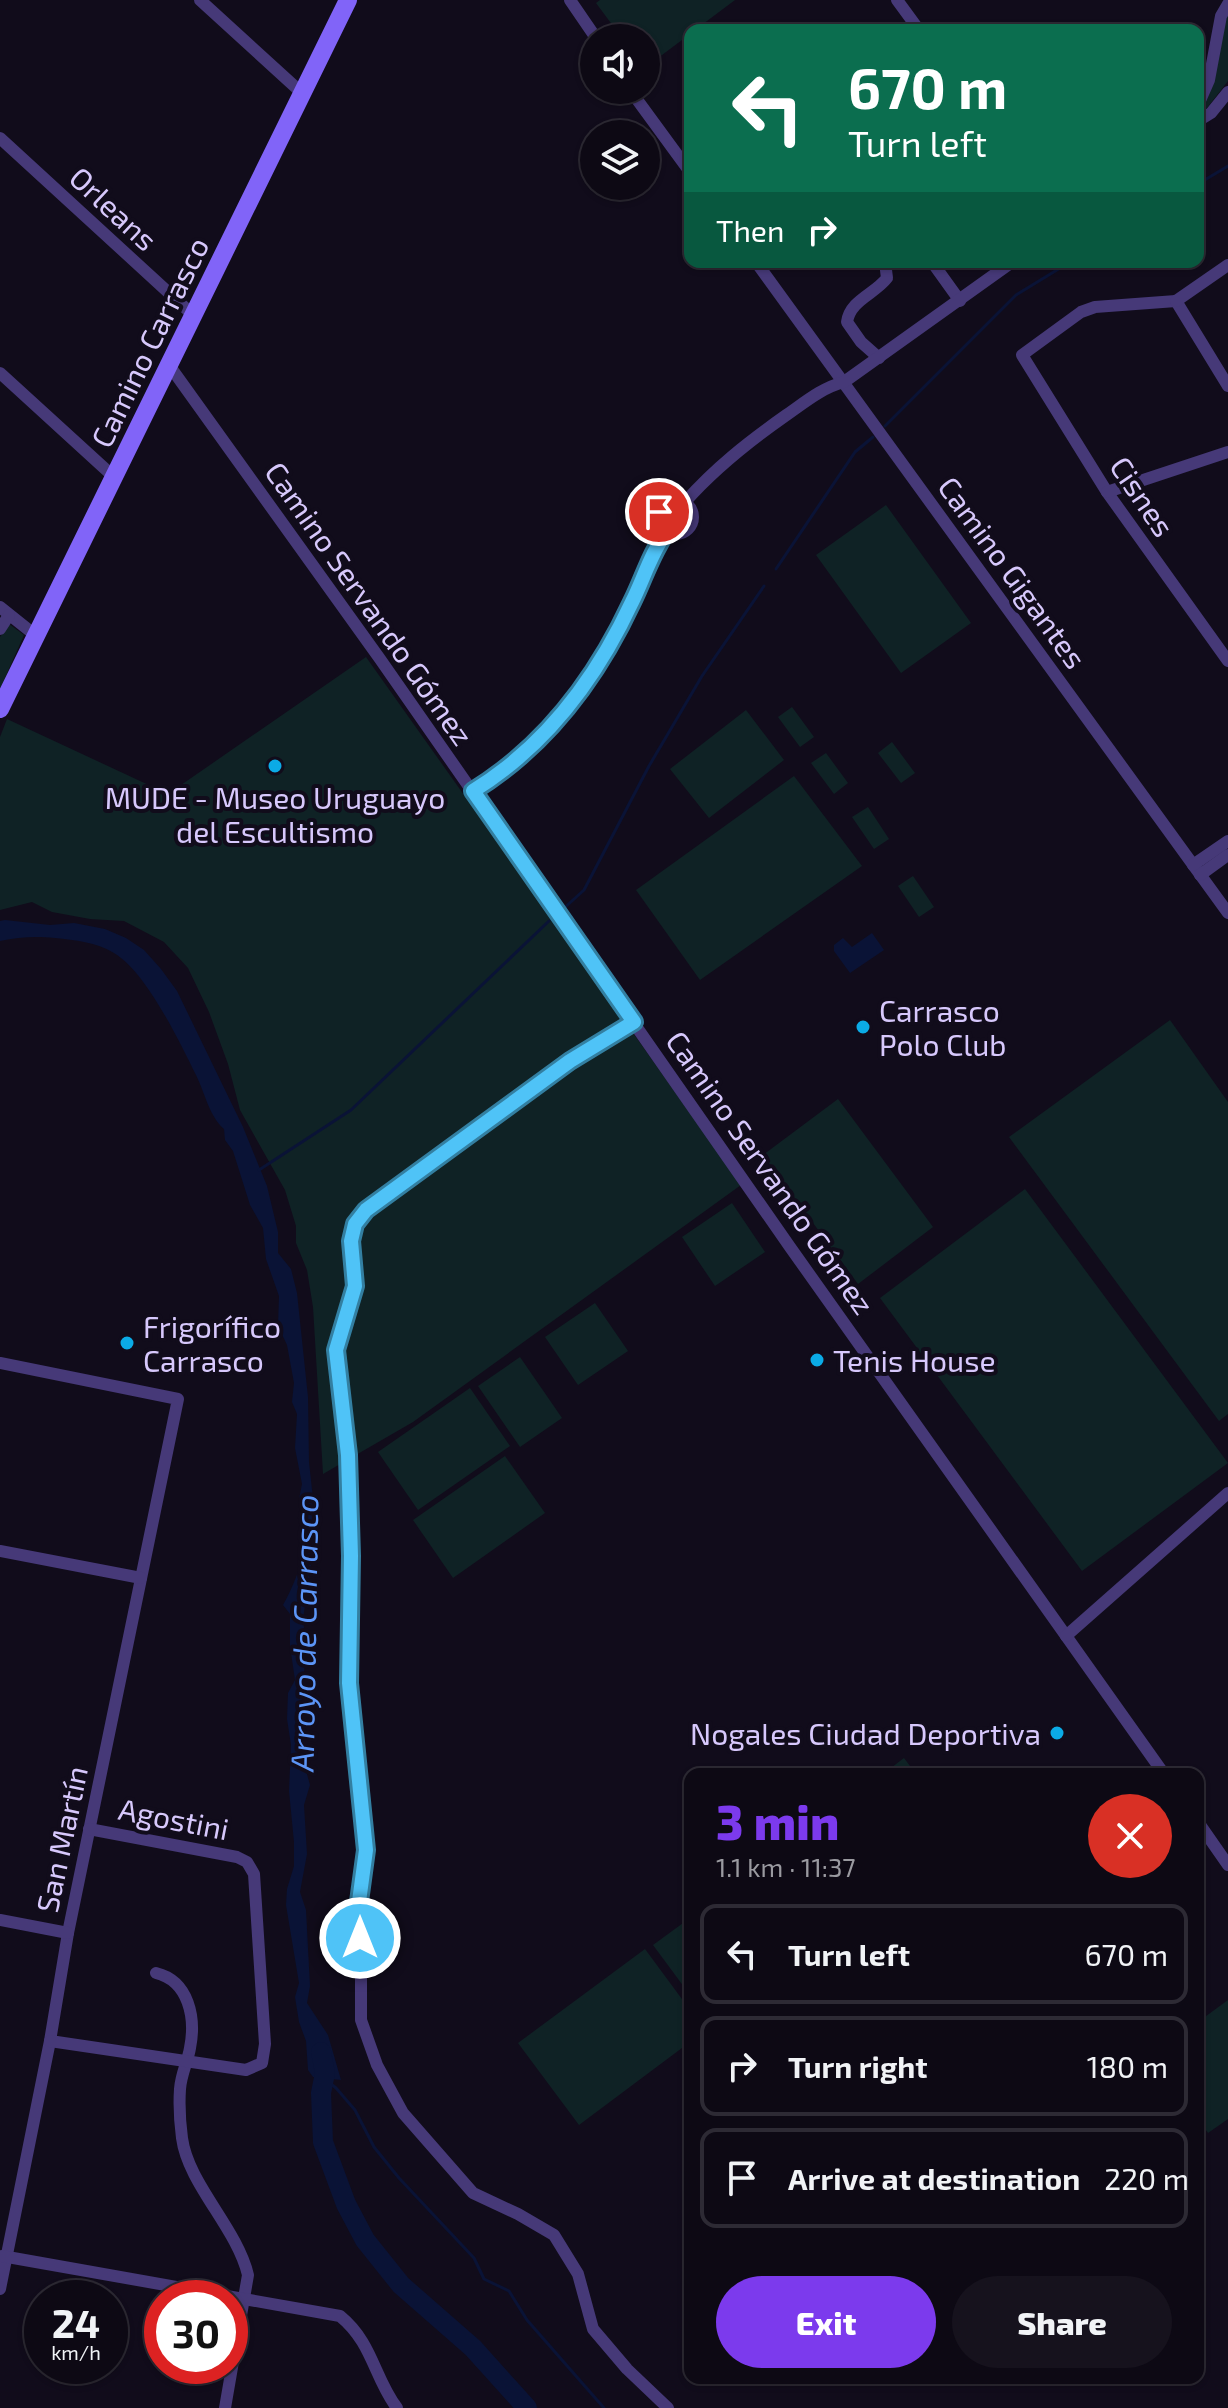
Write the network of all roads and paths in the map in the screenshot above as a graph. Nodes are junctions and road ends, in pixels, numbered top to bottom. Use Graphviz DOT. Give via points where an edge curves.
graph roads {
  1 [pos="200,0"];
  2 [pos="348,0"];
  3 [pos="570,0"];
  4 [pos="897,0"];
  5 [pos="1228,4"];
  6 [pos="586,24"];
  7 [pos="915,24"];
  8 [pos="1204,89"];
  9 [pos="1228,92"];
  10 [pos="303,94"];
  11 [pos="640,104"];
  12 [pos="1204,117"];
  13 [pos="0,138"];
  14 [pos="684,164"];
  15 [pos="1228,265"];
  16 [pos="760,268"];
  17 [pos="886,268"];
  18 [pos="936,268"];
  19 [pos="1004,268"];
  20 [pos="960,301"];
  21 [pos="1176,301"];
  22 [pos="193,315"];
  23 [pos="879,358"];
  24 [pos="169,365"];
  25 [pos="0,373"];
  26 [pos="844,382"];
  27 [pos="1228,386"];
  28 [pos="1228,452"];
  29 [pos="114,477"];
  30 [pos="1107,492"];
  31 [pos="685,502"];
  32 [pos="667,531"];
  33 [pos="4,611"];
  34 [pos="0,629"];
  35 [pos="35,635"];
  36 [pos="1228,661"];
  37 [pos="0,709"];
  38 [pos="473,791"];
  39 [pos="1228,841"];
  40 [pos="1228,855"];
  41 [pos="1197,870"];
  42 [pos="1228,913"];
  43 [pos="634,1022"];
  44 [pos="0,1363"];
  45 [pos="1228,1493"];
  46 [pos="0,1551"];
  47 [pos="141,1578"];
  48 [pos="1066,1636"];
  49 [pos="1160,1768"];
  50 [pos="89,1829"];
  51 [pos="1204,1831"];
  52 [pos="1228,1865"];
  53 [pos="0,1920"];
  54 [pos="68,1933"];
  55 [pos="156,1973"];
  56 [pos="50,2041"];
  57 [pos="185,2061"];
  58 [pos="3,2256"];
  59 [pos="247,2280"];
  60 [pos="144,2281"];
  61 [pos="0,2289"];
  62 [pos="248,2300"];
  63 [pos="229,2384"];
  64 [pos="225,2408"];
  65 [pos="397,2408"];
  66 [pos="668,2408"];
  1 -- 10 [label="street"];
  2 -- 10 [label="main road, Camino Carrasco"];
  3 -- 6 [label="street"];
  4 -- 7 [label="street"];
  5 -- 8 [label="street"];
  9 -- 12 [label="street"];
  10 -- 22 [label="main road, Camino Carrasco"];
  11 -- 14 [label="street"];
  13 -- 22 [label="street, Orleans"];
  15 -- 21 [label="street"];
  16 -- 26 [label="street, Camino Gigantes"];
  17 -- 23 [label="street" via="887,278 855,304 847,322"];
  18 -- 20 [label="street"];
  19 -- 20 [label="street"];
  20 -- 23 [label="street"];
  21 -- 27 [label="street"];
  21 -- 30 [label="street, Cisnes" via="1095,307 1022,355"];
  22 -- 24 [label="main road, Camino Carrasco"];
  23 -- 26 [label="street"];
  24 -- 29 [label="main road, Camino Carrasco"];
  24 -- 38 [label="street, Camino Servando Gómez"];
  25 -- 29 [label="street"];
  26 -- 31 [label="street" via="827,387 742,446"];
  26 -- 41 [label="street, Camino Gigantes"];
  28 -- 30 [label="street"];
  29 -- 35 [label="main road, Camino Carrasco"];
  30 -- 36 [label="street, Cisnes"];
  31 -- 32 [label="street" via="661,507 659,518"];
  31 -- 32 [label="street" via="693,515 690,526 677,534"];
  32 -- 38 [label="street" via="601,664 578,696 537,741"];
  33 -- 34 [label="street"];
  33 -- 35 [label="street"];
  35 -- 37 [label="main road, Camino Carrasco"];
  38 -- 43 [label="street, Camino Servando Gómez"];
  39 -- 41 [label="street"];
  40 -- 41 [label="street"];
  41 -- 42 [label="street, Camino Gigantes"];
  43 -- 48 [label="street, Camino Servando Gómez"];
  43 -- 66 [label="street" via="570,1061 366,1210 351,1241 355,1286 336,1350 348,1455 349,1683 366,1850 358,1909 364,2031 403,2113 473,2193 554,2235 578,2274 593,2329"];
  44 -- 47 [label="street, San Martín" via="178,1399"];
  45 -- 48 [label="street"];
  46 -- 47 [label="street"];
  47 -- 50 [label="street, San Martín"];
  48 -- 49 [label="street, Camino Servando Gómez"];
  50 -- 54 [label="street, San Martín"];
  50 -- 57 [label="street, Agostini" via="237,1857 254,1874 262,2063 246,2070"];
  51 -- 52 [label="street"];
  53 -- 54 [label="street"];
  54 -- 56 [label="street, San Martín"];
  55 -- 57 [label="street" via="168,1976 188,2000 190,2049"];
  56 -- 57 [label="street"];
  56 -- 58 [label="street, San Martín"];
  57 -- 59 [label="street" via="182,2141 207,2197 243,2254"];
  58 -- 60 [label="street"];
  58 -- 61 [label="street, San Martín"];
  62 -- 65 [label="street" via="340,2316 367,2347"];
  63 -- 64 [label="street"];
}
